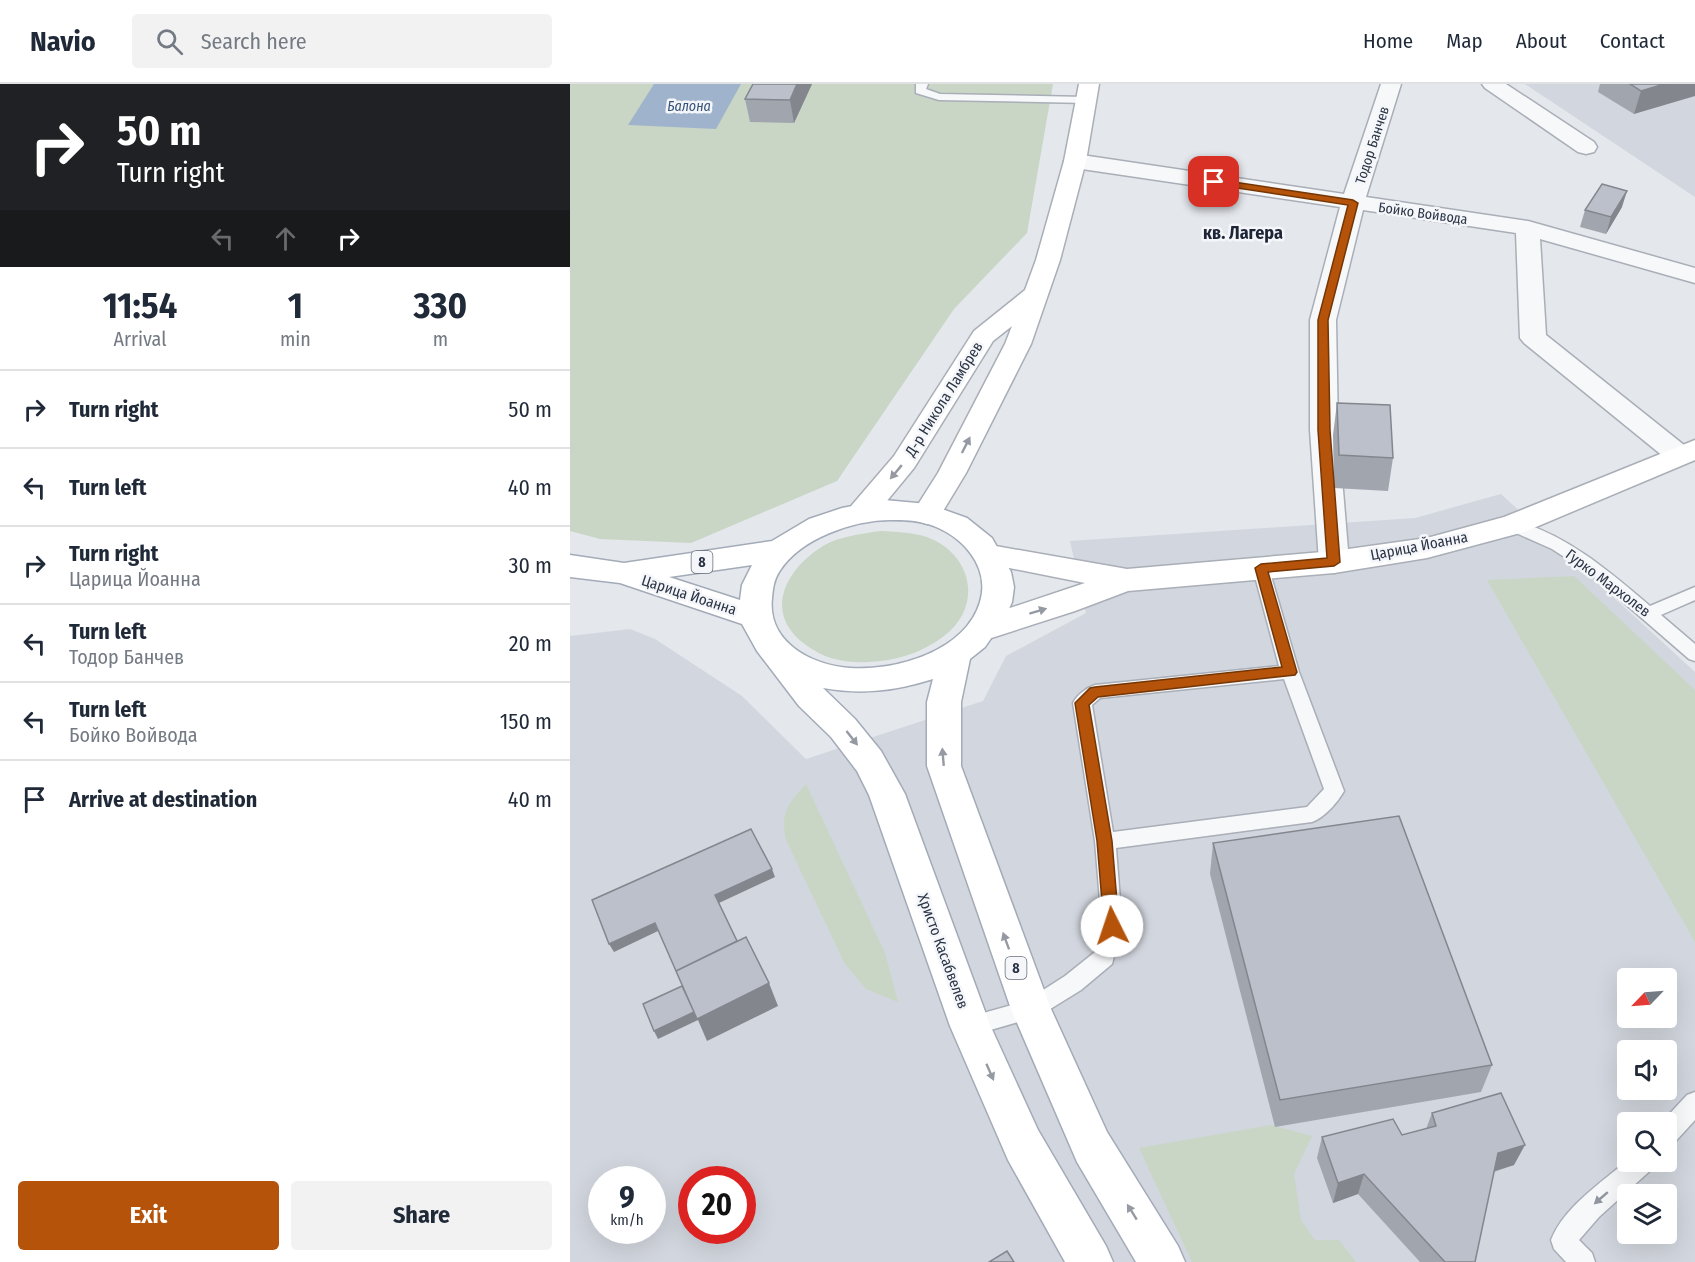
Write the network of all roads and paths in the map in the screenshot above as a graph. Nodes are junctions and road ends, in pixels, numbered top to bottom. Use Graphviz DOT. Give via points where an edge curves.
graph roads {
  1 [pos="922,84"];
  2 [pos="1391,84"];
  3 [pos="1492,84"];
  4 [pos="1087,92"];
  5 [pos="1586,147"];
  6 [pos="1075,161"];
  7 [pos="1353,203"];
  8 [pos="1528,228"];
  9 [pos="1695,276"];
  10 [pos="1034,295"];
  11 [pos="1687,452"];
  12 [pos="862,512"];
  13 [pos="927,514"];
  14 [pos="1513,525"];
  15 [pos="781,550"];
  16 [pos="990,555"];
  17 [pos="1334,562"];
  18 [pos="570,566"];
  19 [pos="1261,568"];
  20 [pos="622,573"];
  21 [pos="1127,580"];
  22 [pos="1695,593"];
  23 [pos="1650,613"];
  24 [pos="756,617"];
  25 [pos="969,641"];
  26 [pos="779,654"];
  27 [pos="1695,654"];
  28 [pos="1290,672"];
  29 [pos="1105,841"];
  30 [pos="1031,1009"];
  31 [pos="970,1026"];
  32 [pos="1695,1103"];
  33 [pos="1677,1123"];
  34 [pos="1631,1172"];
  35 [pos="1090,1262"];
  36 [pos="1162,1262"];
  37 [pos="1583,1262"];
  1 -- 4 [label="lane" via="920,92 939,97"];
  2 -- 7 [label="street, Тодор Банчев"];
  3 -- 5 [label="street"];
  4 -- 6 [label="main road, Д-р Никола Ламбрев"];
  6 -- 7 [label="street, Бойко Войвода"];
  6 -- 10 [label="main road, Д-р Никола Ламбрев" via="1048,260"];
  7 -- 8 [label="street, Бойко Войвода"];
  7 -- 17 [label="street, Тодор Банчев" via="1323,320 1324,430"];
  8 -- 9 [label="street, Бойко Войвода"];
  8 -- 11 [label="street" via="1533,338"];
  10 -- 12 [label="main road, Д-р Никола Ламбрев, one-way" via="983,336 904,462"];
  13 -- 10 [label="main road, Д-р Никола Ламбрев, one-way" via="1018,344"];
  11 -- 14 [label="main road, Царица Йоанна"];
  12 -- 13 [label="main road, 8"];
  12 -- 15 [label="main road, 8" via="826,522"];
  13 -- 16 [label="main road, 8" via="970,533"];
  14 -- 17 [label="main road, Царица Йоанна" via="1426,548"];
  14 -- 23 [label="lane, Гурко Мархолев" via="1558,545"];
  15 -- 20 [label="main road, Царица Йоанна / 8"];
  15 -- 24 [label="main road, 8" via="759,582"];
  16 -- 21 [label="main road, Царица Йоанна"];
  16 -- 25 [label="main road, 8" via="998,591 990,617"];
  17 -- 19 [label="main road, Царица Йоанна"];
  18 -- 20 [label="main road, Царица Йоанна / 8"];
  19 -- 21 [label="main road, Царица Йоанна"];
  19 -- 28 [label="lane"];
  20 -- 24 [label="main road, Царица Йоанна / 8"];
  25 -- 21 [label="main road, Царица Йоанна, one-way"];
  22 -- 23 [label="lane"];
  23 -- 27 [label="lane, Гурко Мархолев"];
  24 -- 26 [label="main road, 8" via="768,643"];
  25 -- 26 [label="main road, 8" via="925,669 872,681 819,675"];
  30 -- 25 [label="main road, 8, one-way" via="944,766 944,702"];
  26 -- 31 [label="main road, Христо Касабвелев / 8, one-way" via="811,697 869,761 887,794"];
  28 -- 29 [label="lane" via="1095,692 1082,703"];
  28 -- 29 [label="lane" via="1334,791 1312,814"];
  29 -- 30 [label="lane" via="1112,926 1104,957"];
  30 -- 31 [label="lane"];
  36 -- 30 [label="main road, 8, one-way" via="1092,1147"];
  31 -- 35 [label="main road, Христо Касабвелев / 8, one-way" via="1023,1145"];
  32 -- 33 [label="lane"];
  34 -- 37 [label="lane, one-way" via="1590,1208 1563,1240"];
}
